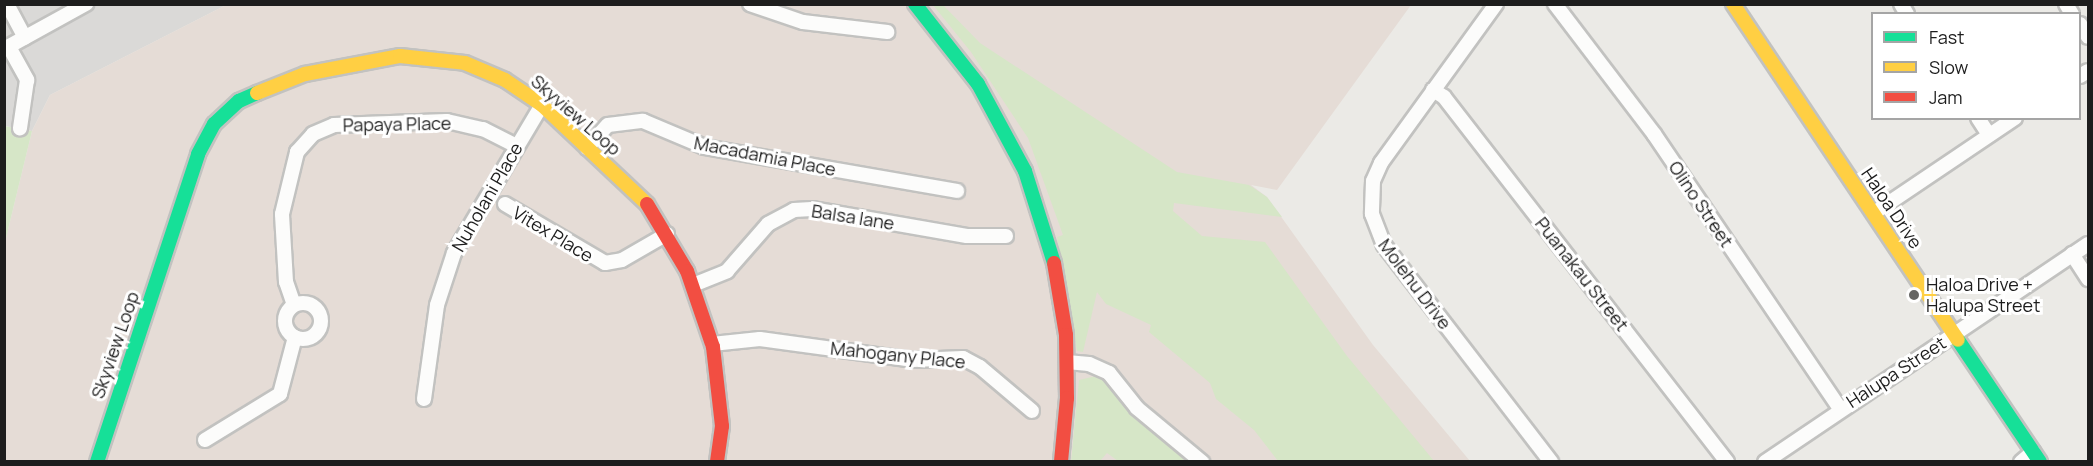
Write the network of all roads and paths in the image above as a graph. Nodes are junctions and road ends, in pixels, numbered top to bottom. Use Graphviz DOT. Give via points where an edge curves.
graph roads {
  1 [pos="7,4"];
  2 [pos="86,4"];
  3 [pos="750,4"];
  4 [pos="915,4"];
  5 [pos="1496,4"];
  6 [pos="1555,4"];
  7 [pos="1733,4"];
  8 [pos="887,32"];
  9 [pos="25,38"];
  10 [pos="7,48"];
  11 [pos="1433,90"];
  12 [pos="542,105"];
  13 [pos="1979,120"];
  14 [pos="2012,120"];
  15 [pos="20,128"];
  16 [pos="1989,135"];
  17 [pos="515,145"];
  18 [pos="587,148"];
  19 [pos="957,190"];
  20 [pos="505,204"];
  21 [pos="1874,213"];
  22 [pos="667,234"];
  23 [pos="1006,236"];
  24 [pos="2088,244"];
  25 [pos="2073,254"];
  26 [pos="2088,279"];
  27 [pos="693,285"];
  28 [pos="294,305"];
  29 [pos="1955,333"];
  30 [pos="295,337"];
  31 [pos="712,344"];
  32 [pos="1067,362"];
  33 [pos="424,399"];
  34 [pos="1840,409"];
  35 [pos="1032,411"];
  36 [pos="205,440"];
  37 [pos="2037,457"];
  38 [pos="97,462"];
  39 [pos="717,462"];
  40 [pos="1061,462"];
  41 [pos="1202,462"];
  42 [pos="1551,462"];
  43 [pos="1727,462"];
  44 [pos="1765,462"];
  45 [pos="2021,462"];
  1 -- 9 [label="street"];
  2 -- 9 [label="street"];
  3 -- 8 [label="street" via="803,22"];
  4 -- 32 [label="street" via="978,84 1025,171 1058,278"];
  5 -- 11 [label="street, Molehu Drive"];
  6 -- 34 [label="street, Olino Street" via="1654,134"];
  7 -- 21 [label="street, Haloa Drive"];
  9 -- 10 [label="street"];
  10 -- 15 [label="street" via="27,80"];
  11 -- 42 [label="street, Molehu Drive" via="1376,171 1371,201 1375,225 1384,245"];
  11 -- 43 [label="street, Puanakau Street" via="1444,97"];
  12 -- 17 [label="street, Nuholani Place"];
  12 -- 18 [label="street, Skyview Loop"];
  12 -- 38 [label="street, Skyview Loop" via="505,80 475,67 444,58 400,56 304,74 253,94 230,108 207,133 198,154"];
  13 -- 16 [label="street"];
  14 -- 16 [label="street"];
  16 -- 21 [label="street"];
  17 -- 28 [label="street, Papaya Place" via="483,129 447,121 334,125 312,134 297,152 282,214 286,282"];
  17 -- 33 [label="street, Nuholani Place" via="465,229 444,279"];
  18 -- 19 [label="street, Macadamia Place" via="608,125 643,121 705,147"];
  18 -- 22 [label="street, Skyview Loop" via="646,203"];
  20 -- 22 [label="street, Vitex Place" via="605,263 622,260"];
  21 -- 29 [label="street, Haloa Drive"];
  22 -- 27 [label="street, Skyview Loop"];
  23 -- 27 [label="street, Balsa lane" via="967,236 812,209 794,210 768,224 727,271"];
  24 -- 25 [label="street, Halupa Street"];
  25 -- 26 [label="street"];
  25 -- 29 [label="street, Halupa Street"];
  27 -- 31 [label="street, Skyview Loop"];
  28 -- 30 [label="street, Papaya Place" via="285,319 287,330"];
  28 -- 30 [label="street" via="313,305 321,321 314,336"];
  29 -- 34 [label="street, Halupa Street"];
  29 -- 37 [label="street, Haloa Drive"];
  30 -- 36 [label="street, Papaya Place" via="280,394"];
  31 -- 35 [label="street, Mahogany Place" via="760,339 924,361 963,358 976,364"];
  31 -- 39 [label="street, Skyview Loop" via="722,426"];
  32 -- 40 [label="street"];
  32 -- 41 [label="street" via="1089,364 1109,373 1137,408"];
  34 -- 44 [label="street, Halupa Street"];
  37 -- 45 [label="street"];
}
